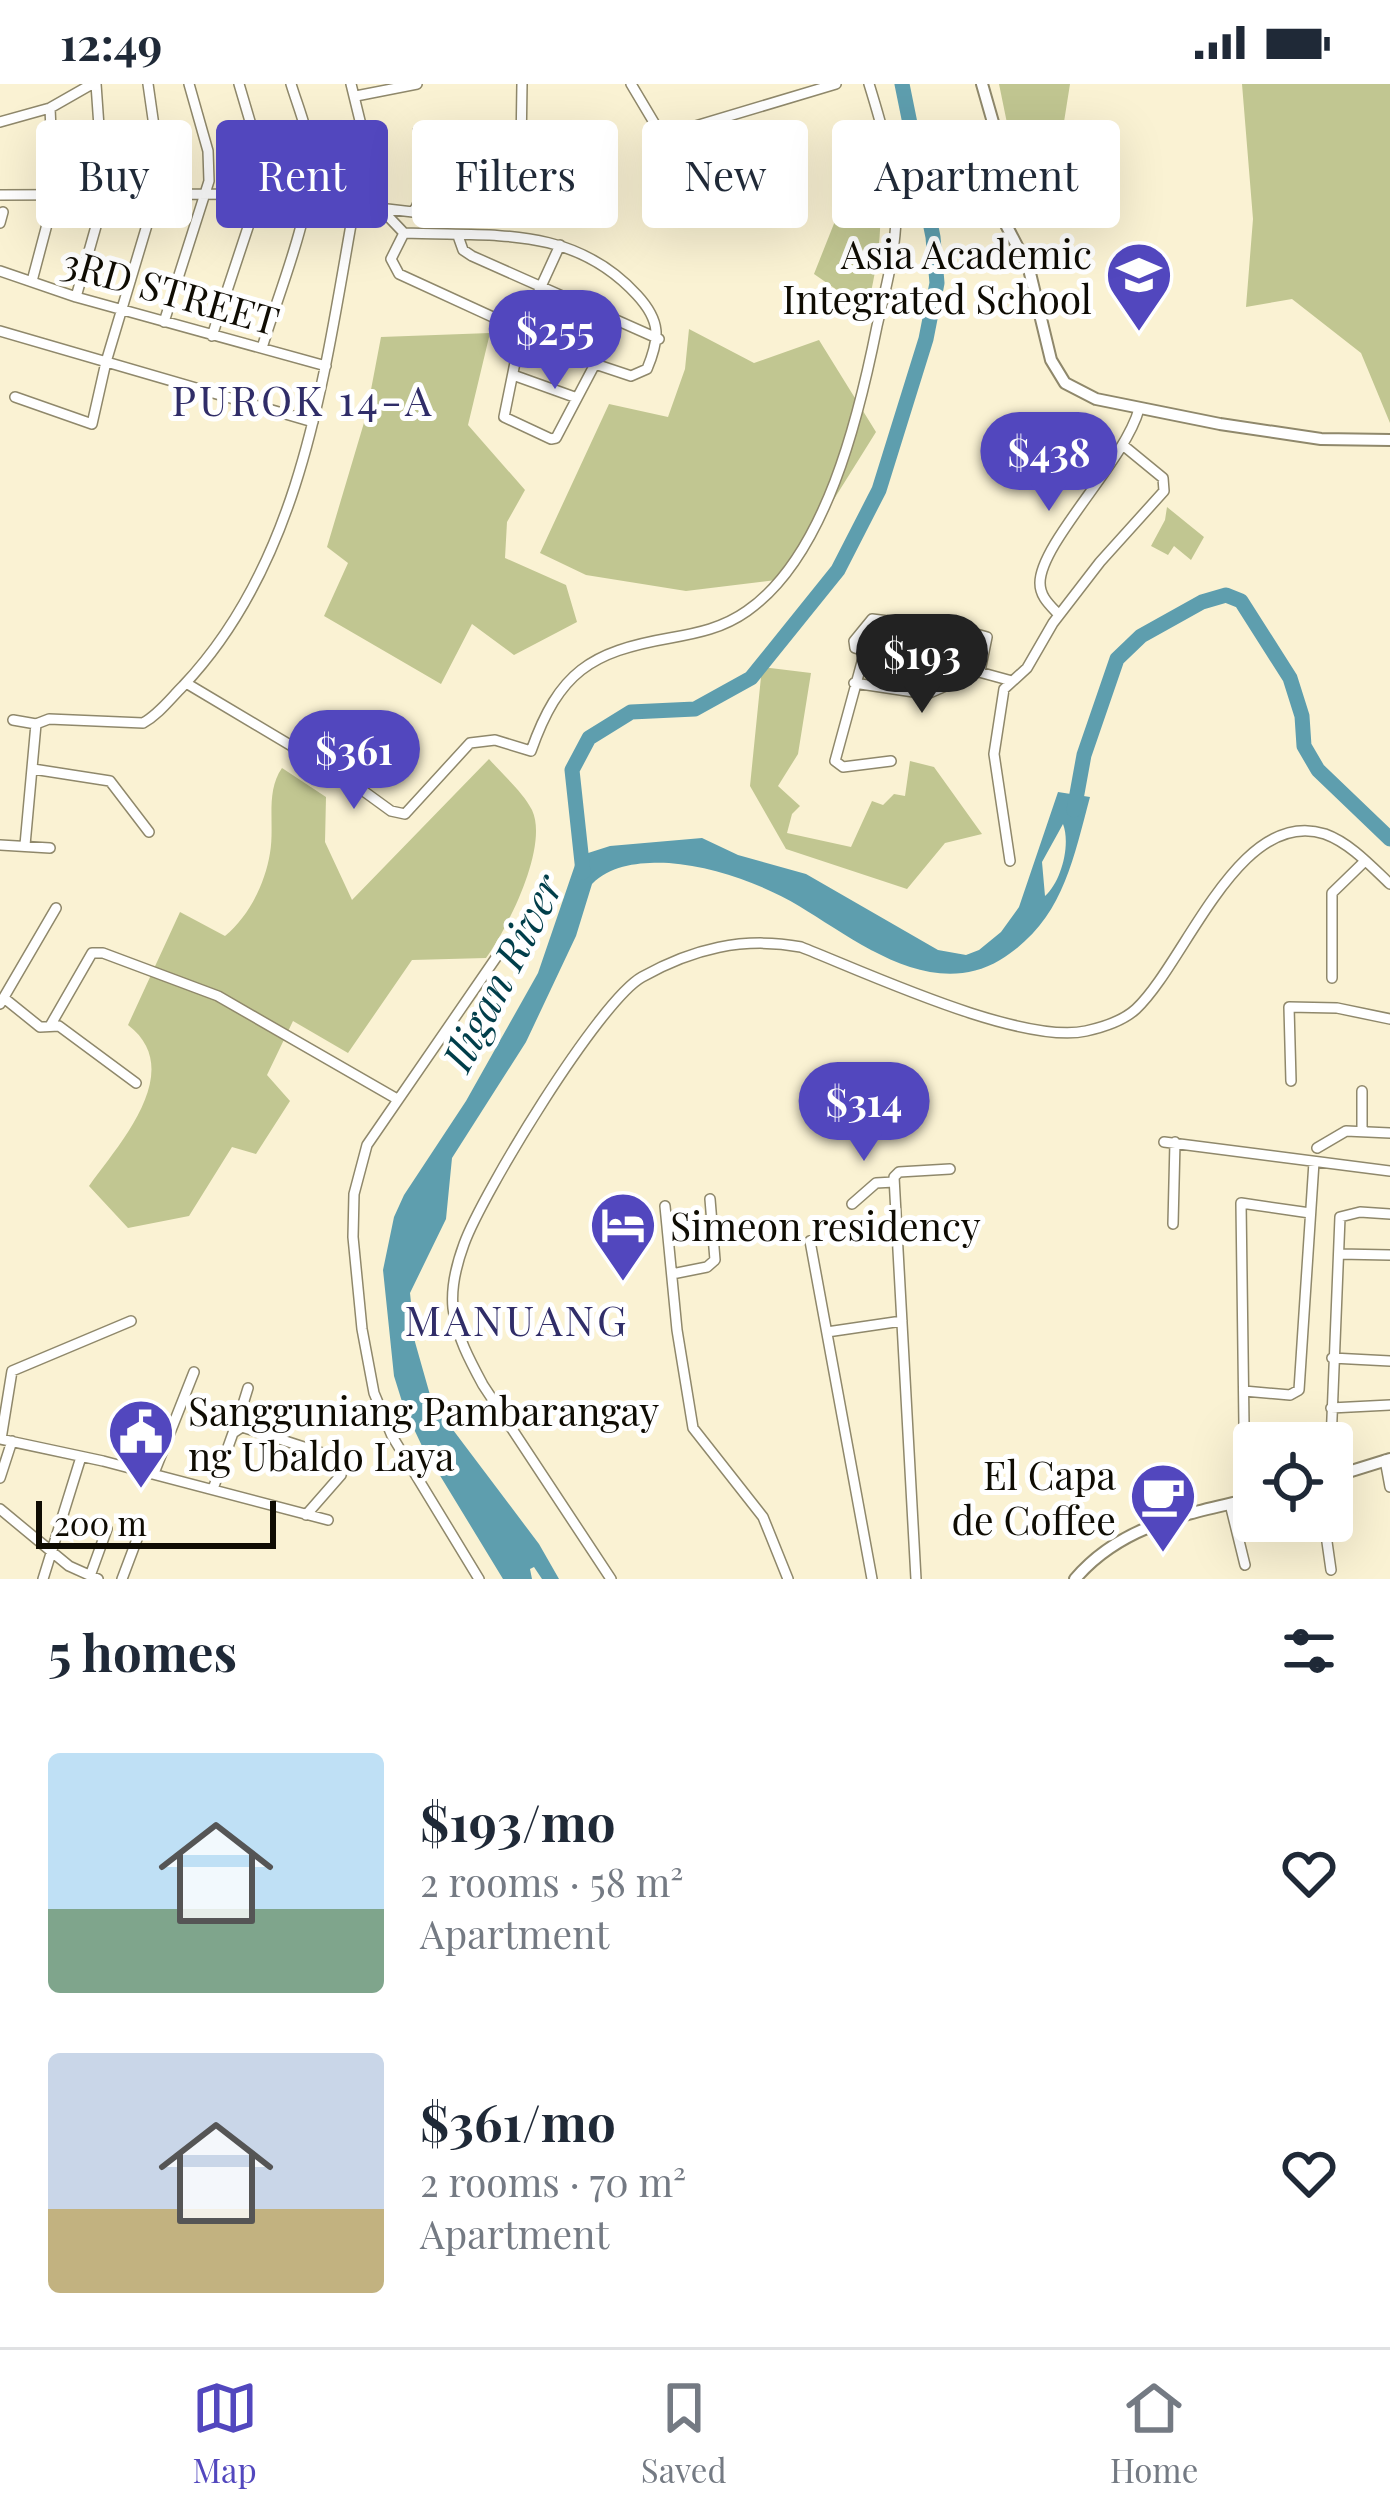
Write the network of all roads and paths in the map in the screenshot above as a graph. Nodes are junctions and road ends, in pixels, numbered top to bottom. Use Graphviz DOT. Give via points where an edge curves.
graph roads {
  1 [pos="94,84"];
  2 [pos="148,84"];
  3 [pos="189,84"];
  4 [pos="238,84"];
  5 [pos="291,84"];
  6 [pos="351,84"];
  7 [pos="417,84"];
  8 [pos="522,84"];
  9 [pos="631,84"];
  10 [pos="836,84"];
  11 [pos="869,84"];
  12 [pos="982,84"];
  13 [pos="356,96"];
  14 [pos="50,108"];
  15 [pos="51,120"];
  16 [pos="97,120"];
  17 [pos="153,120"];
  18 [pos="249,120"];
  19 [pos="302,120"];
  20 [pos="360,120"];
  21 [pos="521,120"];
  22 [pos="652,120"];
  23 [pos="716,120"];
  24 [pos="0,122"];
  25 [pos="0,195"];
  26 [pos="192,195"];
  27 [pos="207,195"];
  28 [pos="216,195"];
  29 [pos="36,197"];
  30 [pos="388,216"];
  31 [pos="47,228"];
  32 [pos="96,228"];
  33 [pos="147,228"];
  34 [pos="248,228"];
  35 [pos="298,228"];
  36 [pos="350,228"];
  37 [pos="404,233"];
  38 [pos="458,236"];
  39 [pos="560,244"];
  40 [pos="0,271"];
  41 [pos="32,280"];
  42 [pos="540,286"];
  43 [pos="76,297"];
  44 [pos="124,310"];
  45 [pos="164,322"];
  46 [pos="522,328"];
  47 [pos="0,331"];
  48 [pos="212,336"];
  49 [pos="659,339"];
  50 [pos="262,348"];
  51 [pos="106,362"];
  52 [pos="595,364"];
  53 [pos="326,366"];
  54 [pos="513,375"];
  55 [pos="15,397"];
  56 [pos="577,398"];
  57 [pos="1139,409"];
  58 [pos="314,422"];
  59 [pos="1390,440"];
  60 [pos="1124,446"];
  61 [pos="1059,615"];
  62 [pos="865,652"];
  63 [pos="980,671"];
  64 [pos="1012,681"];
  65 [pos="186,683"];
  66 [pos="854,683"];
  67 [pos="13,720"];
  68 [pos="36,724"];
  69 [pos="891,760"];
  70 [pos="33,769"];
  71 [pos="149,832"];
  72 [pos="25,844"];
  73 [pos="0,845"];
  74 [pos="50,848"];
  75 [pos="1010,860"];
  76 [pos="1365,861"];
  77 [pos="1390,884"];
  78 [pos="56,908"];
  79 [pos="502,949"];
  80 [pos="1332,978"];
  81 [pos="2,1001"];
  82 [pos="1390,1019"];
  83 [pos="50,1026"];
  84 [pos="1291,1081"];
  85 [pos="136,1082"];
  86 [pos="1362,1091"];
  87 [pos="397,1099"];
  88 [pos="1362,1131"];
  89 [pos="1390,1133"];
  90 [pos="1317,1148"];
  91 [pos="1314,1162"];
  92 [pos="950,1169"];
  93 [pos="1390,1172"];
  94 [pos="894,1182"];
  95 [pos="710,1199"];
  96 [pos="852,1204"];
  97 [pos="665,1206"];
  98 [pos="1310,1213"];
  99 [pos="1390,1214"];
  100 [pos="1173,1224"];
  101 [pos="810,1241"];
  102 [pos="1339,1254"];
  103 [pos="1390,1256"];
  104 [pos="672,1274"];
  105 [pos="902,1321"];
  106 [pos="131,1322"];
  107 [pos="827,1332"];
  108 [pos="1332,1358"];
  109 [pos="1390,1360"];
  110 [pos="194,1372"];
  111 [pos="248,1388"];
  112 [pos="1244,1391"];
  113 [pos="1390,1405"];
  114 [pos="1331,1408"];
  115 [pos="1245,1422"];
  116 [pos="1331,1422"];
  117 [pos="235,1430"];
  118 [pos="4,1440"];
  119 [pos="81,1456"];
  120 [pos="1388,1459"];
  121 [pos="1353,1470"];
  122 [pos="154,1473"];
  123 [pos="0,1478"];
  124 [pos="1390,1487"];
  125 [pos="213,1489"];
  126 [pos="1233,1503"];
  127 [pos="1230,1504"];
  128 [pos="0,1509"];
  129 [pos="306,1515"];
  130 [pos="328,1520"];
  131 [pos="142,1526"];
  132 [pos="107,1529"];
  133 [pos="1327,1542"];
  134 [pos="52,1552"];
  135 [pos="1244,1565"];
  136 [pos="1330,1570"];
  137 [pos="94,1578"];
  138 [pos="43,1579"];
  139 [pos="122,1579"];
  140 [pos="479,1579"];
  141 [pos="611,1579"];
  142 [pos="788,1579"];
  143 [pos="872,1579"];
  144 [pos="916,1579"];
  145 [pos="1075,1579"];
  1 -- 14 [label="street"];
  1 -- 16 [label="street"];
  2 -- 17 [label="street"];
  3 -- 27 [label="street" via="208,151"];
  4 -- 18 [label="street"];
  5 -- 19 [label="street"];
  6 -- 13 [label="street"];
  7 -- 13 [label="street"];
  8 -- 21 [label="street"];
  9 -- 22 [label="street"];
  10 -- 23 [label="street"];
  11 -- 65 [label="street" via="892,178 893,254 849,448 795,563 769,593 707,632 590,661 542,719 531,751 495,740 470,743 405,814"];
  12 -- 57 [label="main road" via="1005,164 1001,217 1029,269 1056,371 1080,394"];
  13 -- 20 [label="street"];
  14 -- 15 [label="street"];
  14 -- 24 [label="street"];
  25 -- 29 [label="street"];
  26 -- 27 [label="street"];
  27 -- 28 [label="street"];
  27 -- 45 [label="street"];
  30 -- 37 [label="street"];
  31 -- 41 [label="street"];
  32 -- 43 [label="street"];
  33 -- 44 [label="street"];
  34 -- 48 [label="street"];
  35 -- 50 [label="street"];
  36 -- 53 [label="street"];
  37 -- 38 [label="street"];
  37 -- 46 [label="street" via="394,271"];
  38 -- 39 [label="street"];
  38 -- 42 [label="street" via="472,256"];
  39 -- 42 [label="street"];
  39 -- 49 [label="street" via="606,265 628,286 648,307"];
  40 -- 41 [label="street, 3RD STREET"];
  41 -- 43 [label="street, 3RD STREET"];
  42 -- 46 [label="street"];
  42 -- 49 [label="street"];
  43 -- 44 [label="street, 3RD STREET"];
  44 -- 45 [label="street, 3RD STREET"];
  44 -- 51 [label="street"];
  45 -- 48 [label="street, 3RD STREET"];
  46 -- 52 [label="street"];
  46 -- 54 [label="street"];
  47 -- 51 [label="street"];
  48 -- 50 [label="street, 3RD STREET"];
  49 -- 52 [label="street" via="639,376"];
  50 -- 53 [label="street, 3RD STREET"];
  51 -- 55 [label="street" via="92,424"];
  51 -- 58 [label="street"];
  52 -- 56 [label="street"];
  53 -- 58 [label="street"];
  54 -- 56 [label="street"];
  54 -- 56 [label="street" via="504,417 551,439"];
  57 -- 59 [label="main road" via="1321,439"];
  57 -- 60 [label="street"];
  58 -- 65 [label="street" via="244,607"];
  60 -- 61 [label="street" via="1042,571 1042,592"];
  60 -- 61 [label="street" via="1166,487"];
  61 -- 64 [label="street"];
  62 -- 63 [label="street"];
  62 -- 63 [label="street" via="854,641 872,619 962,630 987,637"];
  62 -- 66 [label="street"];
  63 -- 64 [label="street"];
  63 -- 66 [label="street" via="927,694"];
  64 -- 75 [label="street" via="994,736"];
  65 -- 68 [label="street" via="143,723"];
  66 -- 69 [label="street" via="836,765"];
  67 -- 68 [label="street"];
  68 -- 70 [label="street"];
  70 -- 71 [label="street" via="110,781"];
  70 -- 72 [label="street"];
  72 -- 73 [label="street"];
  72 -- 74 [label="street"];
  76 -- 77 [label="street"];
  76 -- 80 [label="street" via="1333,893"];
  76 -- 141 [label="street" via="1308,831 1257,847 1142,1002 1088,1031 1022,1029 782,943 706,948 621,992 465,1241 453,1306 483,1384"];
  78 -- 81 [label="street"];
  79 -- 87 [label="street"];
  81 -- 83 [label="street" via="40,1028"];
  82 -- 84 [label="street" via="1289,1007"];
  83 -- 85 [label="street"];
  83 -- 87 [label="street" via="79,970 92,953 103,953 218,996"];
  86 -- 88 [label="street"];
  87 -- 140 [label="street" via="367,1145 354,1193 362,1329 392,1436"];
  88 -- 89 [label="street"];
  88 -- 90 [label="street"];
  91 -- 93 [label="street"];
  91 -- 98 [label="street"];
  91 -- 100 [label="street" via="1170,1142"];
  92 -- 94 [label="street" via="899,1172"];
  94 -- 96 [label="street" via="876,1183"];
  94 -- 105 [label="street"];
  95 -- 104 [label="street" via="715,1260"];
  97 -- 104 [label="street"];
  98 -- 112 [label="street" via="1299,1392"];
  98 -- 112 [label="street" via="1241,1203"];
  99 -- 102 [label="street" via="1340,1216"];
  101 -- 107 [label="street"];
  102 -- 103 [label="street"];
  102 -- 108 [label="street"];
  104 -- 142 [label="street" via="693,1428 763,1517"];
  105 -- 107 [label="street"];
  105 -- 144 [label="street"];
  106 -- 118 [label="street" via="12,1371"];
  107 -- 143 [label="street"];
  108 -- 109 [label="street"];
  108 -- 114 [label="street"];
  110 -- 122 [label="street"];
  111 -- 117 [label="street"];
  112 -- 115 [label="street"];
  113 -- 114 [label="street"];
  114 -- 116 [label="street"];
  117 -- 125 [label="street"];
  117 -- 129 [label="street" via="344,1460 341,1475"];
  118 -- 119 [label="street"];
  118 -- 123 [label="street"];
  119 -- 122 [label="street"];
  119 -- 134 [label="street"];
  120 -- 121 [label="main road"];
  120 -- 124 [label="street"];
  122 -- 125 [label="street"];
  125 -- 129 [label="street"];
  126 -- 127 [label="main road"];
  127 -- 135 [label="street"];
  127 -- 145 [label="main road" via="1142,1528"];
  128 -- 134 [label="street"];
  129 -- 130 [label="street"];
  131 -- 139 [label="street"];
  132 -- 137 [label="street"];
  133 -- 136 [label="street"];
  134 -- 137 [label="street"];
  134 -- 138 [label="street"];
}
